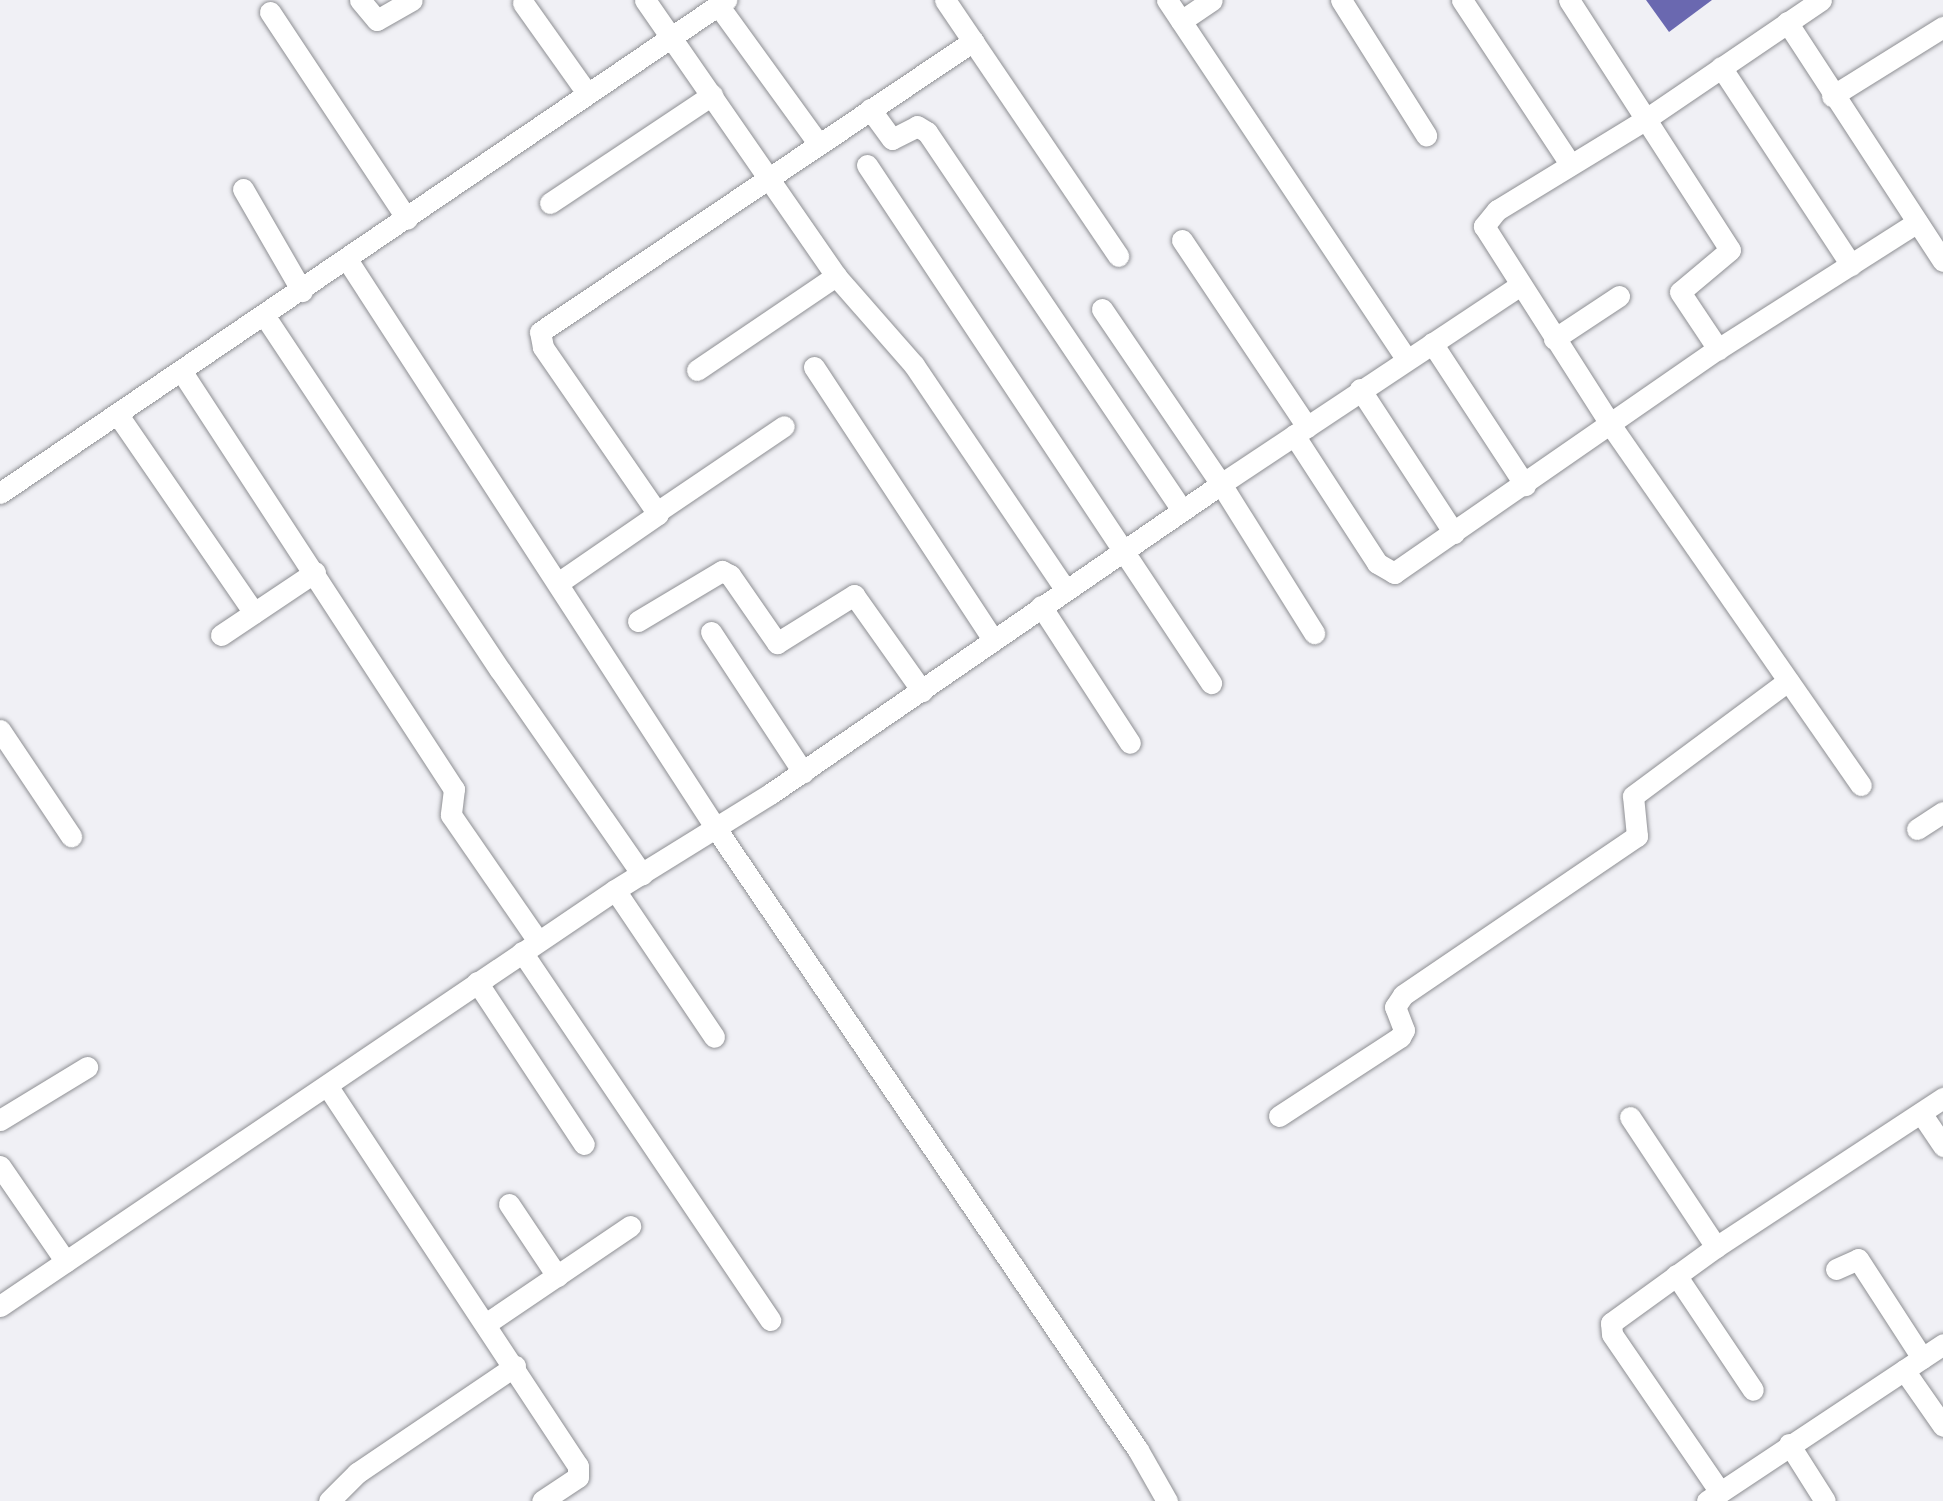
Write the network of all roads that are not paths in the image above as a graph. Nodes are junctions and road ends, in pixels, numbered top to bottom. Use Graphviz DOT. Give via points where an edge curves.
graph roads {
  1 [pos="360,0"];
  2 [pos="412,0"];
  3 [pos="645,0"];
  4 [pos="945,0"];
  5 [pos="1167,0"];
  6 [pos="1212,0"];
  7 [pos="1341,0"];
  8 [pos="1462,0"];
  9 [pos="1569,0"];
  10 [pos="1821,0"];
  11 [pos="523,3"];
  12 [pos="722,3"];
  13 [pos="270,12"];
  14 [pos="1181,21"];
  15 [pos="1787,22"];
  16 [pos="1943,27"];
  17 [pos="671,37"];
  18 [pos="973,41"];
  19 [pos="1721,67"];
  20 [pos="587,93"];
  21 [pos="712,95"];
  22 [pos="1832,96"];
  23 [pos="870,109"];
  24 [pos="1643,121"];
  25 [pos="1426,135"];
  26 [pos="818,143"];
  27 [pos="1570,164"];
  28 [pos="867,165"];
  29 [pos="766,176"];
  30 [pos="243,189"];
  31 [pos="550,203"];
  32 [pos="407,219"];
  33 [pos="1917,222"];
  34 [pos="1182,240"];
  35 [pos="1118,256"];
  36 [pos="348,261"];
  37 [pos="1943,261"];
  38 [pos="1851,265"];
  39 [pos="836,276"];
  40 [pos="1519,286"];
  41 [pos="302,291"];
  42 [pos="1619,296"];
  43 [pos="1102,309"];
  44 [pos="264,315"];
  45 [pos="1554,339"];
  46 [pos="1432,343"];
  47 [pos="1718,349"];
  48 [pos="1406,359"];
  49 [pos="814,367"];
  50 [pos="697,370"];
  51 [pos="182,372"];
  52 [pos="1360,389"];
  53 [pos="118,415"];
  54 [pos="784,426"];
  55 [pos="1612,427"];
  56 [pos="1300,431"];
  57 [pos="1221,484"];
  58 [pos="1525,485"];
  59 [pos="0,493"];
  60 [pos="1182,510"];
  61 [pos="657,512"];
  62 [pos="1454,533"];
  63 [pos="1126,549"];
  64 [pos="315,572"];
  65 [pos="558,583"];
  66 [pos="1065,589"];
  67 [pos="1041,606"];
  68 [pos="254,613"];
  69 [pos="638,621"];
  70 [pos="711,632"];
  71 [pos="1314,633"];
  72 [pos="221,635"];
  73 [pos="993,639"];
  74 [pos="1788,681"];
  75 [pos="1211,683"];
  76 [pos="922,691"];
  77 [pos="0,730"];
  78 [pos="1130,743"];
  79 [pos="803,772"];
  80 [pos="1861,785"];
  81 [pos="1943,812"];
  82 [pos="1917,829"];
  83 [pos="717,830"];
  84 [pos="71,836"];
  85 [pos="642,874"];
  86 [pos="615,890"];
  87 [pos="530,946"];
  88 [pos="477,982"];
  89 [pos="715,1037"];
  90 [pos="87,1067"];
  91 [pos="328,1087"];
  92 [pos="1943,1098"];
  93 [pos="1921,1114"];
  94 [pos="1279,1116"];
  95 [pos="1630,1117"];
  96 [pos="0,1120"];
  97 [pos="583,1144"];
  98 [pos="1943,1146"];
  99 [pos="0,1166"];
  100 [pos="509,1204"];
  101 [pos="630,1226"];
  102 [pos="1716,1247"];
  103 [pos="66,1262"];
  104 [pos="1836,1269"];
  105 [pos="1676,1275"];
  106 [pos="556,1276"];
  107 [pos="0,1306"];
  108 [pos="770,1321"];
  109 [pos="487,1323"];
  110 [pos="1943,1344"];
  111 [pos="1922,1358"];
  112 [pos="515,1366"];
  113 [pos="1904,1370"];
  114 [pos="1753,1390"];
  115 [pos="1943,1426"];
  116 [pos="1788,1444"];
  117 [pos="1713,1496"];
  118 [pos="329,1501"];
  119 [pos="542,1501"];
  120 [pos="1167,1501"];
  121 [pos="1825,1501"];
  1 -- 2 [label="street" via="377,20"];
  3 -- 17 [label="street"];
  4 -- 18 [label="street"];
  5 -- 14 [label="street"];
  6 -- 14 [label="street"];
  7 -- 25 [label="street"];
  8 -- 27 [label="street"];
  9 -- 24 [label="street"];
  10 -- 15 [label="street"];
  11 -- 20 [label="street"];
  12 -- 17 [label="street"];
  12 -- 26 [label="street"];
  13 -- 32 [label="street"];
  14 -- 48 [label="street"];
  15 -- 19 [label="street"];
  15 -- 22 [label="street"];
  16 -- 22 [label="street"];
  17 -- 20 [label="street"];
  17 -- 21 [label="street"];
  18 -- 23 [label="street"];
  18 -- 35 [label="street"];
  19 -- 24 [label="street"];
  19 -- 38 [label="street"];
  20 -- 32 [label="street"];
  21 -- 29 [label="street"];
  21 -- 31 [label="street"];
  22 -- 33 [label="street"];
  23 -- 26 [label="street"];
  23 -- 60 [label="street" via="892,139 917,127 927,132"];
  24 -- 27 [label="street"];
  24 -- 47 [label="street" via="1731,253 1680,292"];
  26 -- 29 [label="street"];
  27 -- 40 [label="street" via="1497,209 1486,221 1485,230"];
  28 -- 63 [label="street"];
  29 -- 39 [label="street"];
  29 -- 61 [label="street" via="539,335"];
  30 -- 41 [label="street"];
  32 -- 36 [label="street"];
  33 -- 37 [label="street"];
  33 -- 38 [label="street"];
  34 -- 56 [label="street"];
  36 -- 41 [label="street"];
  36 -- 65 [label="street"];
  38 -- 47 [label="street"];
  39 -- 50 [label="street"];
  39 -- 66 [label="street" via="914,365"];
  40 -- 45 [label="street"];
  40 -- 46 [label="street"];
  41 -- 44 [label="street"];
  42 -- 45 [label="street"];
  43 -- 57 [label="street"];
  44 -- 51 [label="street"];
  44 -- 85 [label="street"];
  45 -- 55 [label="street"];
  46 -- 48 [label="street"];
  46 -- 58 [label="street"];
  47 -- 55 [label="street"];
  48 -- 52 [label="street"];
  49 -- 73 [label="street"];
  51 -- 53 [label="street"];
  51 -- 64 [label="street"];
  52 -- 56 [label="street"];
  52 -- 62 [label="street"];
  53 -- 59 [label="street"];
  53 -- 68 [label="street"];
  54 -- 61 [label="street"];
  55 -- 58 [label="street"];
  55 -- 74 [label="street"];
  56 -- 57 [label="street"];
  56 -- 62 [label="street" via="1381,569 1396,572"];
  57 -- 60 [label="street"];
  57 -- 71 [label="street"];
  58 -- 62 [label="street"];
  60 -- 63 [label="street"];
  61 -- 65 [label="street" via="655,519"];
  63 -- 66 [label="street"];
  63 -- 75 [label="street"];
  64 -- 68 [label="street"];
  64 -- 87 [label="street" via="454,789 451,815"];
  65 -- 83 [label="street"];
  66 -- 67 [label="street"];
  67 -- 73 [label="street"];
  67 -- 78 [label="street"];
  68 -- 72 [label="street"];
  69 -- 76 [label="street" via="722,571 730,575 777,643 853,595"];
  70 -- 79 [label="street"];
  73 -- 76 [label="street"];
  74 -- 80 [label="street"];
  74 -- 94 [label="street" via="1633,796 1637,836 1402,995 1395,1007 1404,1030 1400,1037"];
  76 -- 79 [label="street"];
  77 -- 84 [label="street"];
  79 -- 83 [label="street"];
  81 -- 82 [label="street"];
  83 -- 85 [label="street"];
  83 -- 120 [label="street" via="1138,1450"];
  85 -- 86 [label="street"];
  86 -- 87 [label="street"];
  86 -- 89 [label="street"];
  87 -- 88 [label="street"];
  87 -- 108 [label="street"];
  88 -- 91 [label="street"];
  88 -- 97 [label="street"];
  90 -- 96 [label="street"];
  91 -- 103 [label="street"];
  91 -- 109 [label="street"];
  92 -- 93 [label="street"];
  93 -- 98 [label="street"];
  93 -- 102 [label="street"];
  95 -- 102 [label="street"];
  99 -- 103 [label="street"];
  100 -- 106 [label="street"];
  101 -- 106 [label="street"];
  102 -- 105 [label="street"];
  103 -- 107 [label="street"];
  104 -- 111 [label="street" via="1858,1259"];
  105 -- 114 [label="street"];
  105 -- 117 [label="street" via="1615,1317 1610,1328"];
  106 -- 109 [label="street"];
  109 -- 112 [label="street"];
  110 -- 111 [label="street"];
  111 -- 113 [label="street"];
  112 -- 118 [label="street" via="357,1473"];
  112 -- 119 [label="street" via="580,1472"];
  113 -- 115 [label="street"];
  113 -- 116 [label="street"];
  116 -- 117 [label="street"];
  116 -- 121 [label="street"];
}
